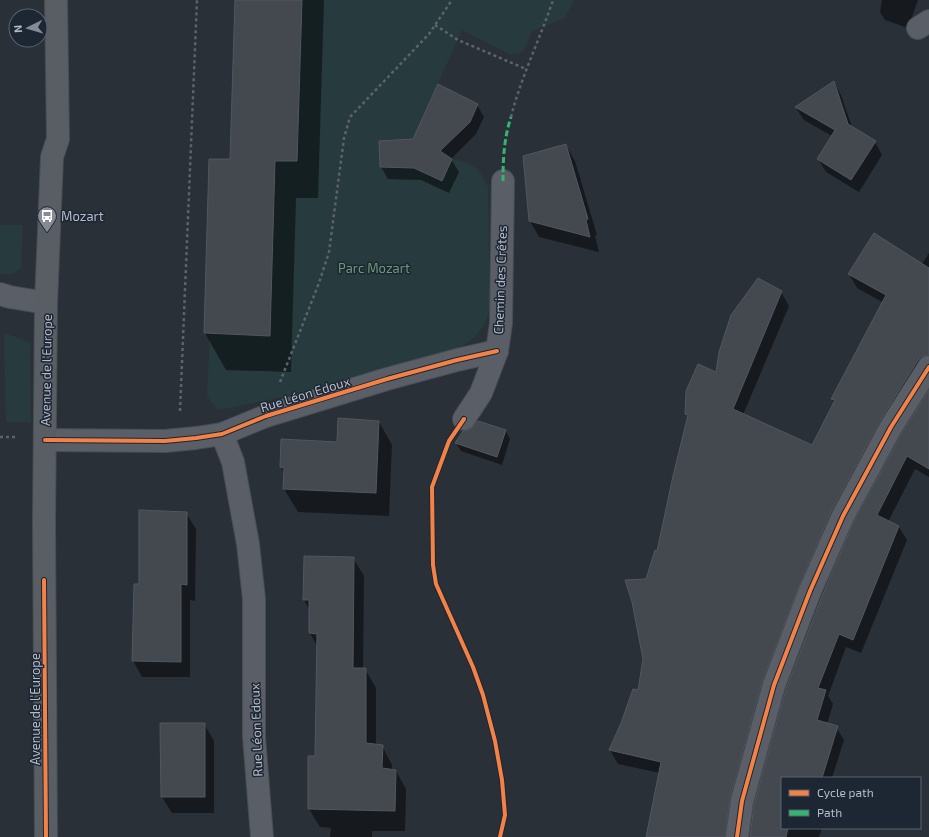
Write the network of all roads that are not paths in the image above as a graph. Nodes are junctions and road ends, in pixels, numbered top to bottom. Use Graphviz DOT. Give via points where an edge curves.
graph roads {
  1 [pos="56,0"];
  2 [pos="503,181"];
  3 [pos="0,294"];
  4 [pos="46,303"];
  5 [pos="497,351"];
  6 [pos="929,367"];
  7 [pos="464,419"];
  8 [pos="222,434"];
  9 [pos="45,440"];
  10 [pos="46,837"];
  11 [pos="262,837"];
  12 [pos="737,837"];
  1 -- 4 [label="main road, Avenue de l'Europe" via="58,139 52,157"];
  2 -- 5 [label="street, Chemin des Crêtes" via="501,323"];
  3 -- 4 [label="street"];
  4 -- 9 [label="main road, Avenue de l'Europe"];
  5 -- 7 [label="street, Chemin des Crêtes" via="481,393"];
  5 -- 8 [label="street, Rue Léon Edoux" via="394,377 266,416"];
  6 -- 12 [label="street" via="891,427 843,516 810,591 774,685 742,801"];
  8 -- 9 [label="street, Rue Léon Edoux" via="165,441"];
  8 -- 11 [label="street, Rue Léon Edoux" via="233,462 248,544 254,599 254,737"];
  9 -- 10 [label="main road, Avenue de l'Europe"];
}
